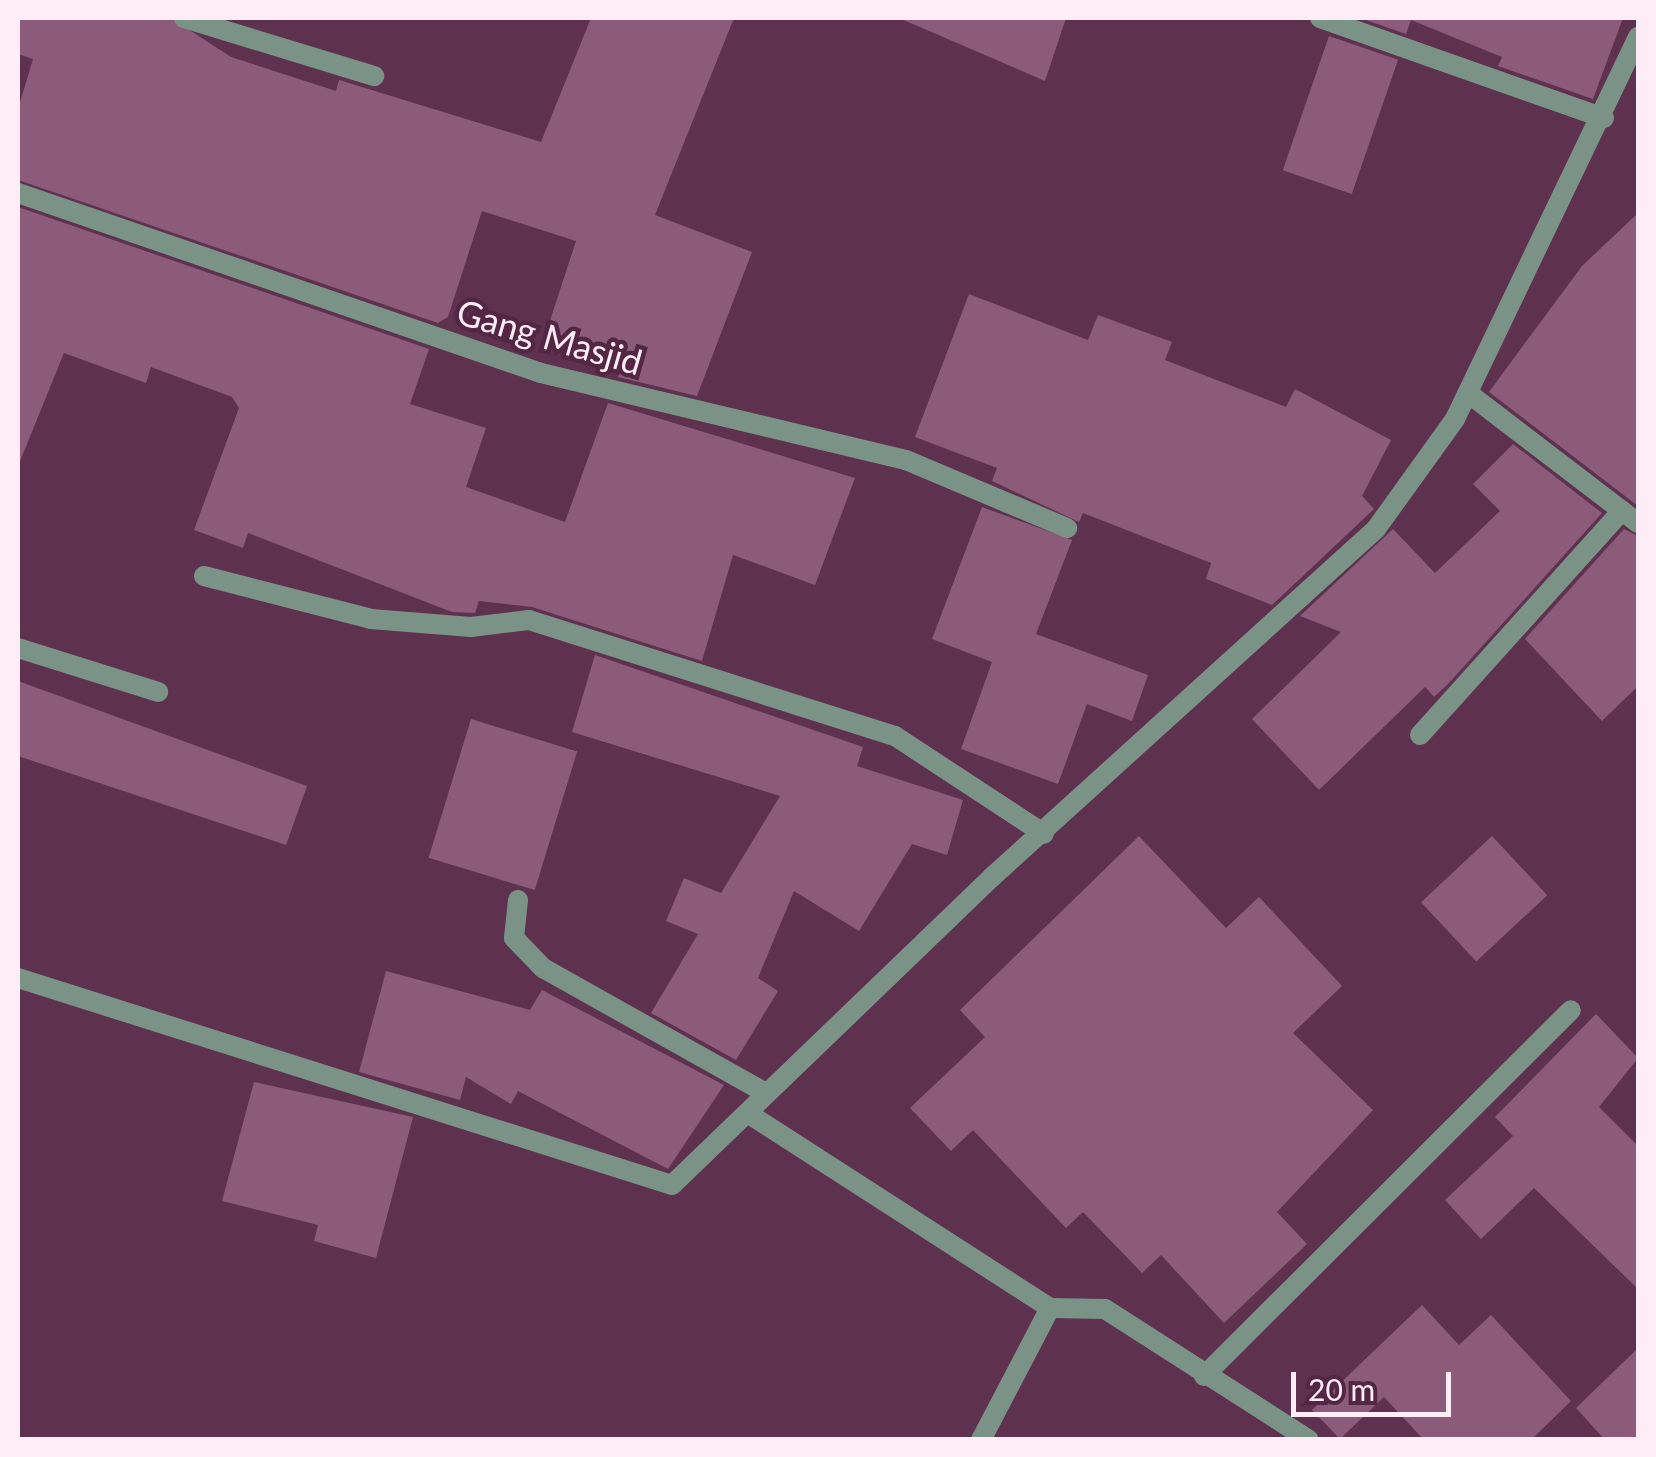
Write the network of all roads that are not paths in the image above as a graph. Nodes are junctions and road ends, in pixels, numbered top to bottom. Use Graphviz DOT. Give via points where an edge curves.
graph roads {
  1 [pos="184,18"];
  2 [pos="1320,18"];
  3 [pos="1638,37"];
  4 [pos="374,76"];
  5 [pos="1630,85"];
  6 [pos="1604,118"];
  7 [pos="18,193"];
  8 [pos="1468,393"];
  9 [pos="1630,517"];
  10 [pos="1066,528"];
  11 [pos="204,576"];
  12 [pos="18,648"];
  13 [pos="158,692"];
  14 [pos="1420,736"];
  15 [pos="1044,834"];
  16 [pos="518,900"];
  17 [pos="18,978"];
  18 [pos="1571,1010"];
  19 [pos="766,1093"];
  20 [pos="750,1114"];
  21 [pos="1050,1308"];
  22 [pos="1204,1376"];
  23 [pos="1270,1432"];
  24 [pos="981,1440"];
  25 [pos="1309,1440"];
  1 -- 4 [label="street"];
  2 -- 6 [label="street"];
  3 -- 5 [label="street"];
  5 -- 6 [label="street"];
  6 -- 8 [label="street"];
  7 -- 10 [label="street, Gang Masjid" via="542,373 906,460"];
  8 -- 9 [label="street"];
  8 -- 15 [label="street" via="1376,529"];
  9 -- 14 [label="street"];
  11 -- 15 [label="street" via="371,619 471,627 529,620 895,736"];
  12 -- 13 [label="street"];
  15 -- 19 [label="street"];
  16 -- 19 [label="street" via="514,938 543,968"];
  17 -- 20 [label="street" via="656,1186 688,1176"];
  18 -- 22 [label="street"];
  19 -- 20 [label="street"];
  20 -- 21 [label="street"];
  21 -- 22 [label="street" via="1104,1309"];
  21 -- 24 [label="street"];
  22 -- 23 [label="street"];
  23 -- 25 [label="street"];
}
